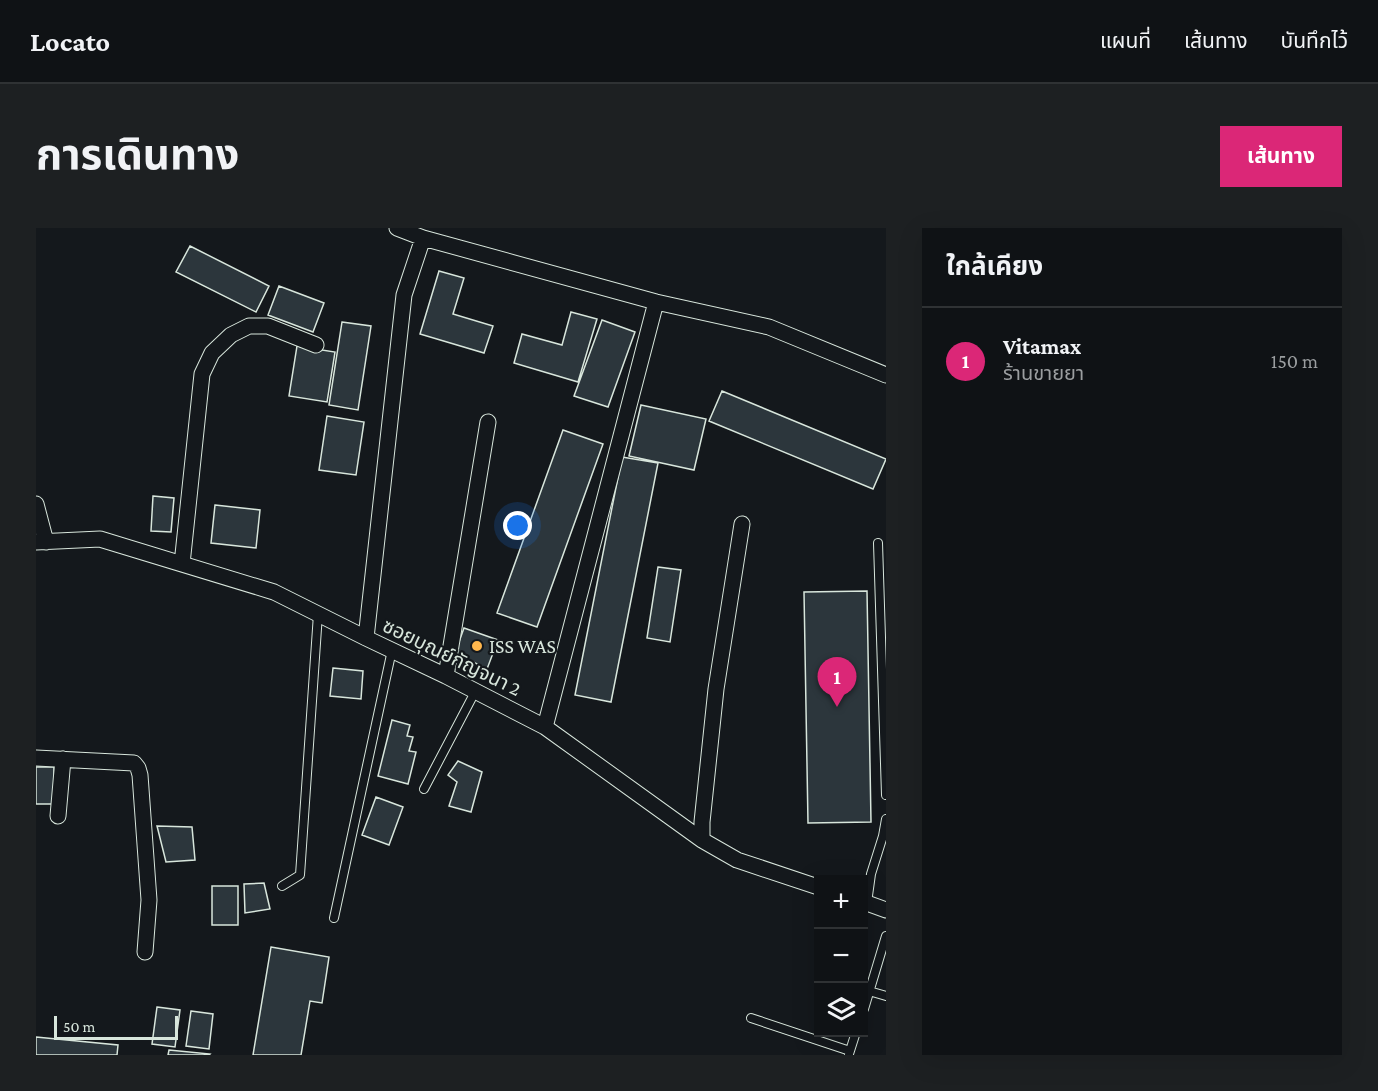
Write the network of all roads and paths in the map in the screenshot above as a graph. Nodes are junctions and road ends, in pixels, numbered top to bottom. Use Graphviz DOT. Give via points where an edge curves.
graph roads {
  1 [pos="397,228"];
  2 [pos="423,238"];
  3 [pos="656,302"];
  4 [pos="316,345"];
  5 [pos="886,375"];
  6 [pos="488,422"];
  7 [pos="36,504"];
  8 [pos="742,524"];
  9 [pos="41,542"];
  10 [pos="878,543"];
  11 [pos="183,564"];
  12 [pos="318,614"];
  13 [pos="366,638"];
  14 [pos="392,650"];
  15 [pos="446,676"];
  16 [pos="475,692"];
  17 [pos="545,727"];
  18 [pos="36,758"];
  19 [pos="63,759"];
  20 [pos="424,789"];
  21 [pos="886,795"];
  22 [pos="58,816"];
  23 [pos="886,819"];
  24 [pos="702,840"];
  25 [pos="282,885"];
  26 [pos="814,885"];
  27 [pos="868,888"];
  28 [pos="868,903"];
  29 [pos="886,909"];
  30 [pos="334,918"];
  31 [pos="886,936"];
  32 [pos="145,952"];
  33 [pos="869,991"];
  34 [pos="868,995"];
  35 [pos="886,996"];
  36 [pos="751,1018"];
  37 [pos="855,1037"];
  38 [pos="850,1054"];
  1 -- 2 [label="street"];
  2 -- 3 [label="street"];
  2 -- 13 [label="street" via="404,295"];
  3 -- 5 [label="street" via="769,327"];
  3 -- 17 [label="street"];
  4 -- 11 [label="street" via="268,326 249,326 231,335 212,353 202,374"];
  6 -- 15 [label="street"];
  7 -- 9 [label="street"];
  8 -- 24 [label="street" via="716,689"];
  9 -- 11 [label="street, ซอยบุณย์กัญจนา 2" via="100,539"];
  10 -- 21 [label="lane"];
  11 -- 12 [label="street, ซอยบุณย์กัญจนา 2" via="274,592"];
  12 -- 13 [label="street, ซอยบุณย์กัญจนา 2"];
  12 -- 25 [label="lane" via="300,875"];
  13 -- 14 [label="street, ซอยบุณย์กัญจนา 2"];
  14 -- 15 [label="street, ซอยบุณย์กัญจนา 2"];
  14 -- 30 [label="lane"];
  15 -- 16 [label="street, ซอยบุณย์กัญจนา 2"];
  16 -- 17 [label="street, ซอยบุณย์กัญจนา 2"];
  16 -- 20 [label="lane"];
  17 -- 24 [label="street, ซอยบุณย์กัญจนา 2"];
  18 -- 19 [label="street"];
  19 -- 22 [label="street"];
  19 -- 32 [label="street" via="134,764 138,768 149,900"];
  23 -- 27 [label="lane"];
  24 -- 26 [label="street, ซอยบุณย์กัญจนา 2" via="737,860"];
  28 -- 29 [label="street"];
  31 -- 33 [label="lane"];
  33 -- 34 [label="lane"];
  33 -- 35 [label="lane"];
  36 -- 38 [label="lane"];
  37 -- 38 [label="lane"];
}
